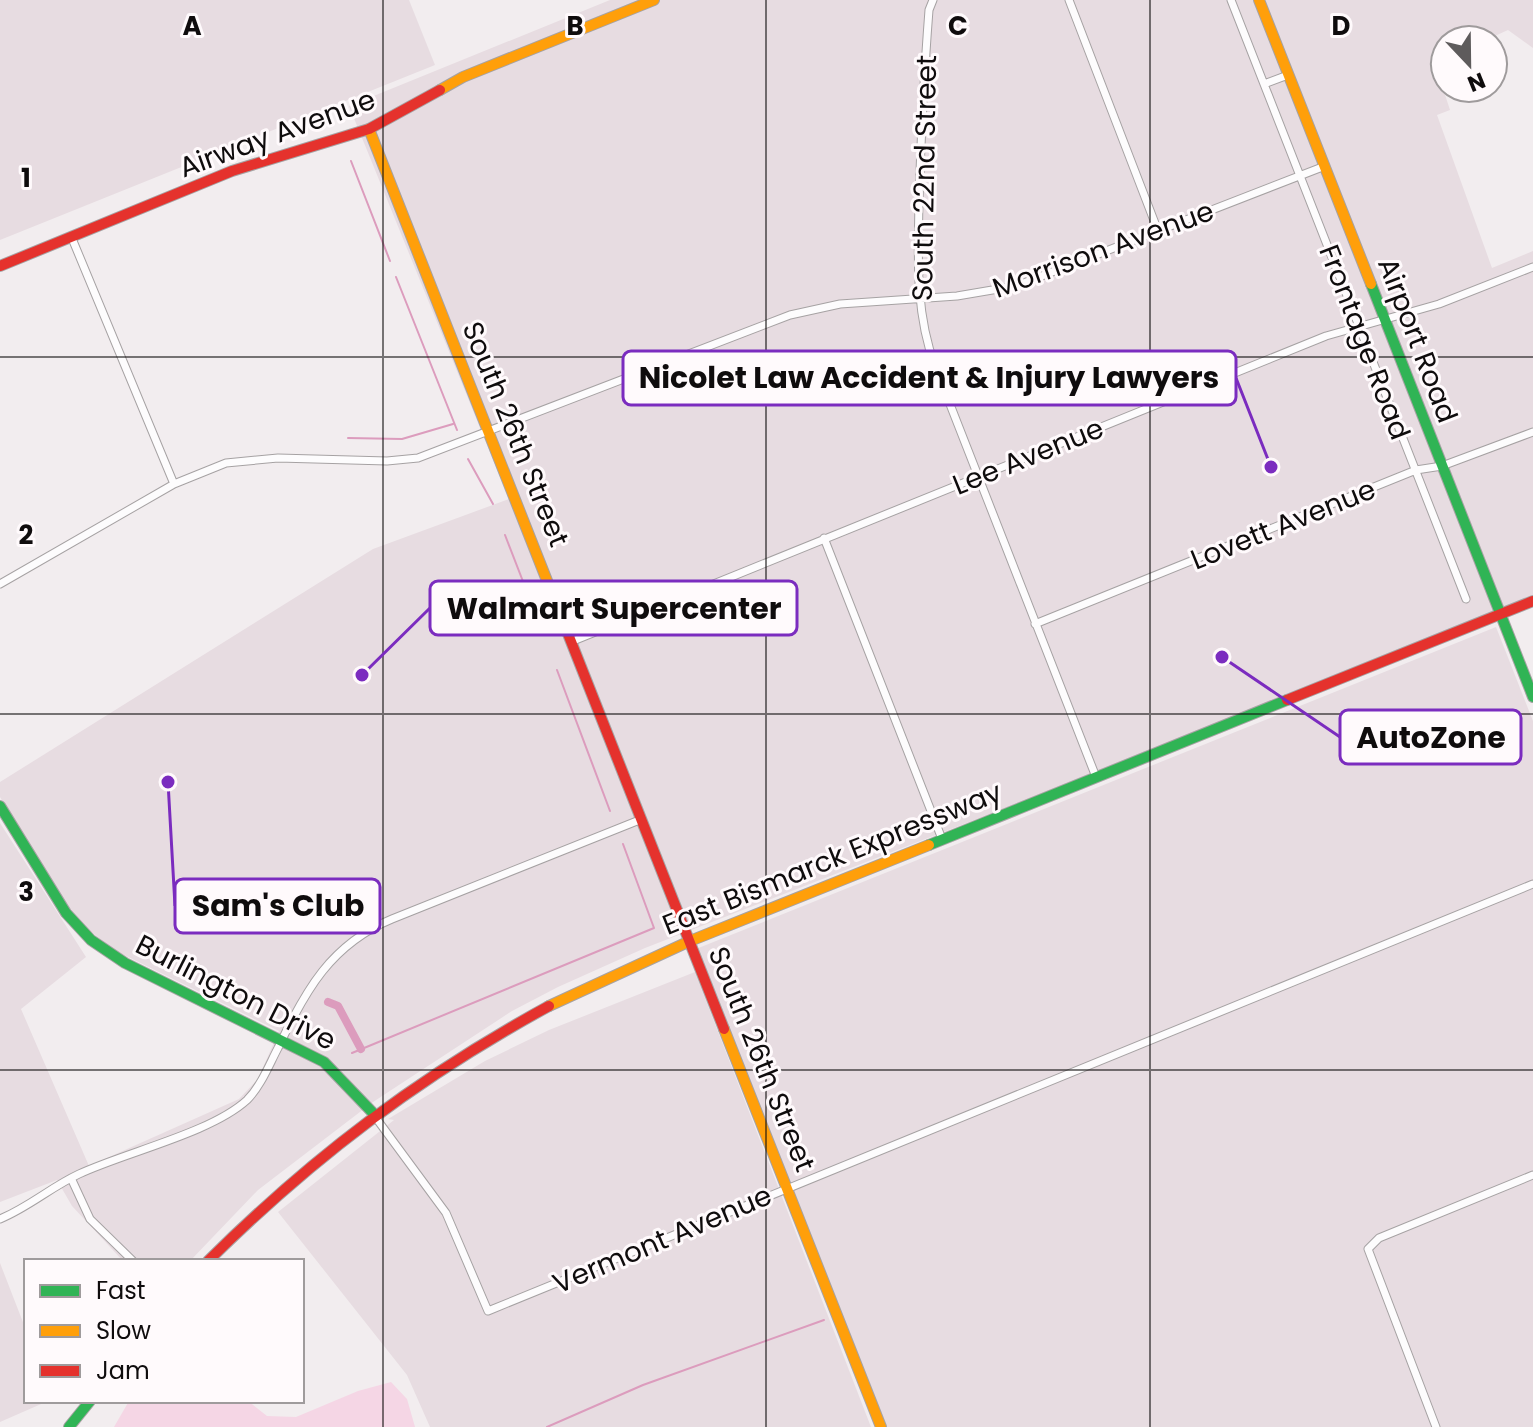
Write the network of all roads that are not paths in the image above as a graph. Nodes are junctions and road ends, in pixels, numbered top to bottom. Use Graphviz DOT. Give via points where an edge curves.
graph roads {
  1 [pos="654,0"];
  2 [pos="933,0"];
  3 [pos="1069,0"];
  4 [pos="1231,0"];
  5 [pos="1259,0"];
  6 [pos="1288,75"];
  7 [pos="1264,84"];
  8 [pos="369,129"];
  9 [pos="1325,166"];
  10 [pos="1301,176"];
  11 [pos="1158,231"];
  12 [pos="71,236"];
  13 [pos="0,266"];
  14 [pos="1533,267"];
  15 [pos="919,298"];
  16 [pos="1385,320"];
  17 [pos="1359,326"];
  18 [pos="489,432"];
  19 [pos="1533,432"];
  20 [pos="1442,466"];
  21 [pos="1416,470"];
  22 [pos="978,477"];
  23 [pos="174,484"];
  24 [pos="824,538"];
  25 [pos="0,584"];
  26 [pos="1466,599"];
  27 [pos="1533,601"];
  28 [pos="1500,614"];
  29 [pos="1035,624"];
  30 [pos="573,641"];
  31 [pos="1533,697"];
  32 [pos="1096,777"];
  33 [pos="0,806"];
  34 [pos="642,819"];
  35 [pos="942,839"];
  36 [pos="1533,884"];
  37 [pos="690,941"];
  38 [pos="282,1039"];
  39 [pos="373,1113"];
  40 [pos="1533,1175"];
  41 [pos="71,1178"];
  42 [pos="787,1187"];
  43 [pos="0,1219"];
  44 [pos="131,1259"];
  45 [pos="210,1259"];
  46 [pos="488,1311"];
  47 [pos="88,1403"];
  48 [pos="69,1427"];
  49 [pos="881,1427"];
  50 [pos="1436,1427"];
  1 -- 8 [label="street, Airway Avenue" via="474,73"];
  2 -- 15 [label="street, South 22nd Street" via="920,151"];
  3 -- 11 [label="street"];
  4 -- 7 [label="street, Frontage Road"];
  5 -- 6 [label="street, Airport Road"];
  6 -- 7 [label="street"];
  6 -- 9 [label="street, Airport Road"];
  7 -- 10 [label="street, Frontage Road"];
  8 -- 12 [label="street, Airway Avenue" via="232,171"];
  8 -- 18 [label="street, South 26th Street"];
  9 -- 10 [label="street, Morrison Avenue"];
  9 -- 16 [label="street, Airport Road"];
  10 -- 11 [label="street, Morrison Avenue"];
  10 -- 17 [label="street, Frontage Road"];
  11 -- 15 [label="street, Morrison Avenue" via="1016,286"];
  12 -- 13 [label="street, Airway Avenue"];
  12 -- 23 [label="street"];
  14 -- 16 [label="street, Lee Avenue"];
  15 -- 18 [label="street, Morrison Avenue" via="840,304 790,315"];
  15 -- 22 [label="street, South 22nd Street" via="930,353"];
  16 -- 17 [label="street, Lee Avenue"];
  16 -- 20 [label="street, Airport Road"];
  17 -- 21 [label="street, Frontage Road"];
  17 -- 22 [label="street, Lee Avenue"];
  18 -- 23 [label="street, Morrison Avenue" via="412,459 242,460"];
  18 -- 30 [label="street, South 26th Street"];
  19 -- 20 [label="street, Lovett Avenue"];
  20 -- 21 [label="street, Lovett Avenue"];
  20 -- 28 [label="street, Airport Road"];
  21 -- 26 [label="street, Frontage Road"];
  21 -- 29 [label="street, Lovett Avenue"];
  22 -- 24 [label="street, Lee Avenue"];
  22 -- 29 [label="street, South 22nd Street"];
  23 -- 25 [label="street, Morrison Avenue"];
  24 -- 30 [label="street, Lee Avenue"];
  24 -- 35 [label="street"];
  27 -- 28 [label="street, East Bismarck Expressway"];
  28 -- 31 [label="street, Airport Road"];
  28 -- 32 [label="street, East Bismarck Expressway"];
  29 -- 32 [label="street, South 22nd Street"];
  30 -- 34 [label="street, South 26th Street"];
  32 -- 35 [label="street, East Bismarck Expressway"];
  33 -- 38 [label="street, Burlington Drive" via="66,913 91,940 125,963"];
  34 -- 37 [label="street, South 26th Street"];
  34 -- 38 [label="street" via="361,935 317,974"];
  35 -- 37 [label="street, East Bismarck Expressway"];
  36 -- 42 [label="street, Vermont Avenue"];
  37 -- 39 [label="street, East Bismarck Expressway" via="592,982 503,1028"];
  37 -- 42 [label="street, South 26th Street"];
  38 -- 39 [label="street, Burlington Drive" via="330,1066"];
  38 -- 41 [label="street" via="256,1090 233,1110"];
  39 -- 45 [label="street, East Bismarck Expressway" via="282,1189"];
  39 -- 46 [label="street, Burlington Drive" via="446,1213"];
  40 -- 50 [label="street" via="1379,1238 1368,1249"];
  41 -- 43 [label="street"];
  41 -- 44 [label="street" via="90,1219"];
  42 -- 46 [label="street, Vermont Avenue"];
  42 -- 49 [label="street, South 26th Street"];
  47 -- 48 [label="street"];
}
